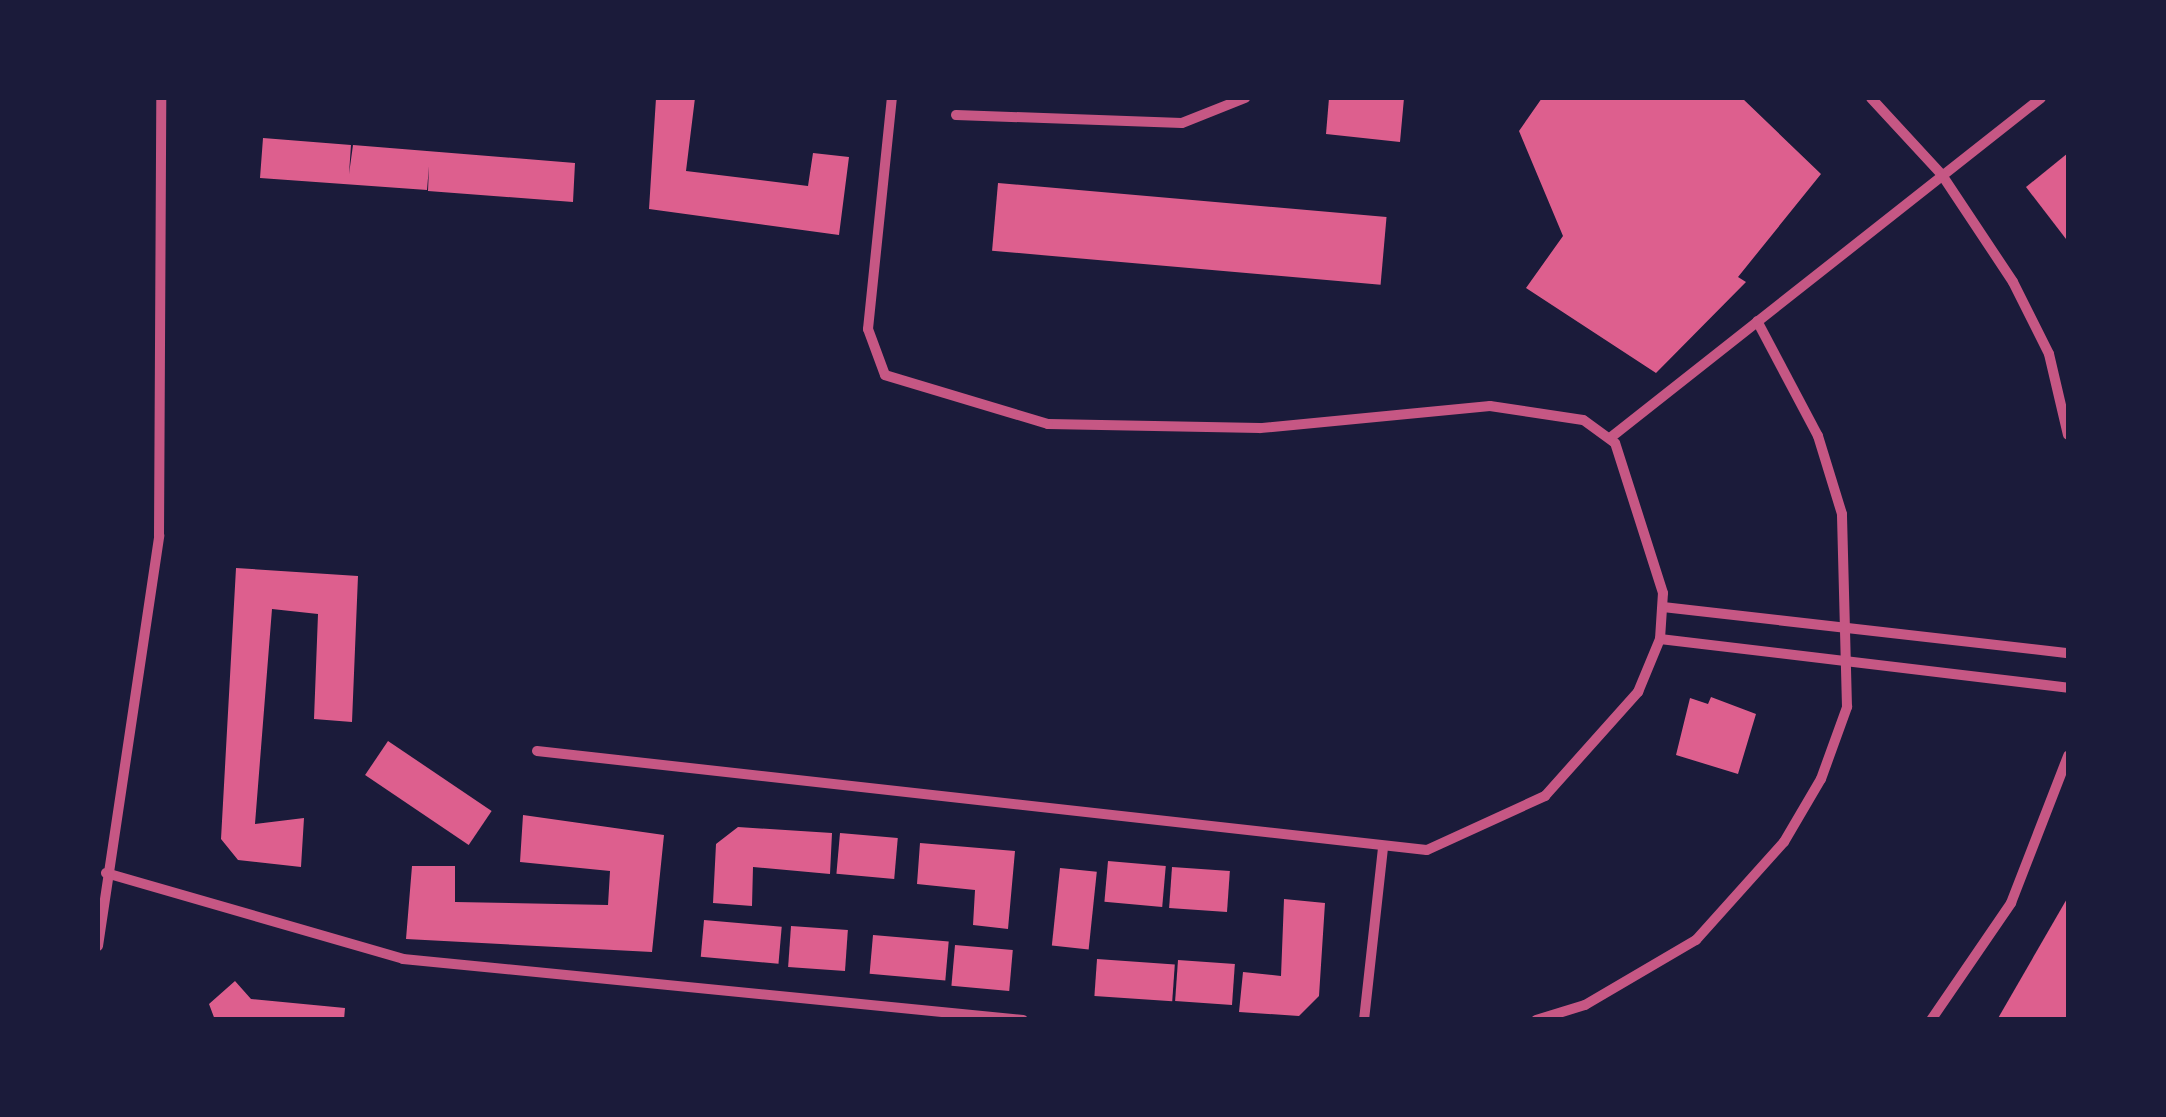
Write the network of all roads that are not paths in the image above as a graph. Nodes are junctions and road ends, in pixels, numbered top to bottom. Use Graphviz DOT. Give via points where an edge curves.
graph roads {
  1 [pos="161,98"];
  2 [pos="892,98"];
  3 [pos="1245,98"];
  4 [pos="1871,98"];
  5 [pos="2041,98"];
  6 [pos="956,115"];
  7 [pos="1942,175"];
  8 [pos="1758,321"];
  9 [pos="2068,435"];
  10 [pos="1610,438"];
  11 [pos="1663,607"];
  12 [pos="1850,628"];
  13 [pos="1660,639"];
  14 [pos="2068,653"];
  15 [pos="1850,662"];
  16 [pos="2068,688"];
  17 [pos="537,752"];
  18 [pos="2068,756"];
  19 [pos="1382,847"];
  20 [pos="106,873"];
  21 [pos="98,946"];
  22 [pos="1023,1020"];
  23 [pos="1364,1020"];
  24 [pos="1536,1020"];
  25 [pos="1931,1020"];
  1 -- 20 [label="street" via="159,536"];
  2 -- 10 [label="street" via="868,344 884,375 906,388 1048,424 1260,428 1490,406 1544,409"];
  3 -- 6 [label="street" via="1182,123"];
  4 -- 7 [label="street"];
  5 -- 7 [label="street"];
  7 -- 8 [label="street"];
  7 -- 9 [label="street" via="2049,354"];
  8 -- 10 [label="street"];
  8 -- 12 [label="street" via="1811,421 1837,498"];
  10 -- 11 [label="street"];
  11 -- 12 [label="street"];
  11 -- 13 [label="street"];
  12 -- 14 [label="street"];
  12 -- 15 [label="street"];
  13 -- 15 [label="street"];
  13 -- 19 [label="street" via="1638,692 1546,796 1468,839 1426,850"];
  15 -- 16 [label="street"];
  15 -- 24 [label="street" via="1847,707 1821,778 1737,899 1646,974"];
  17 -- 19 [label="street"];
  18 -- 25 [label="street" via="2010,903"];
  19 -- 23 [label="street"];
  20 -- 21 [label="street"];
  20 -- 22 [label="street" via="404,959"];
}
